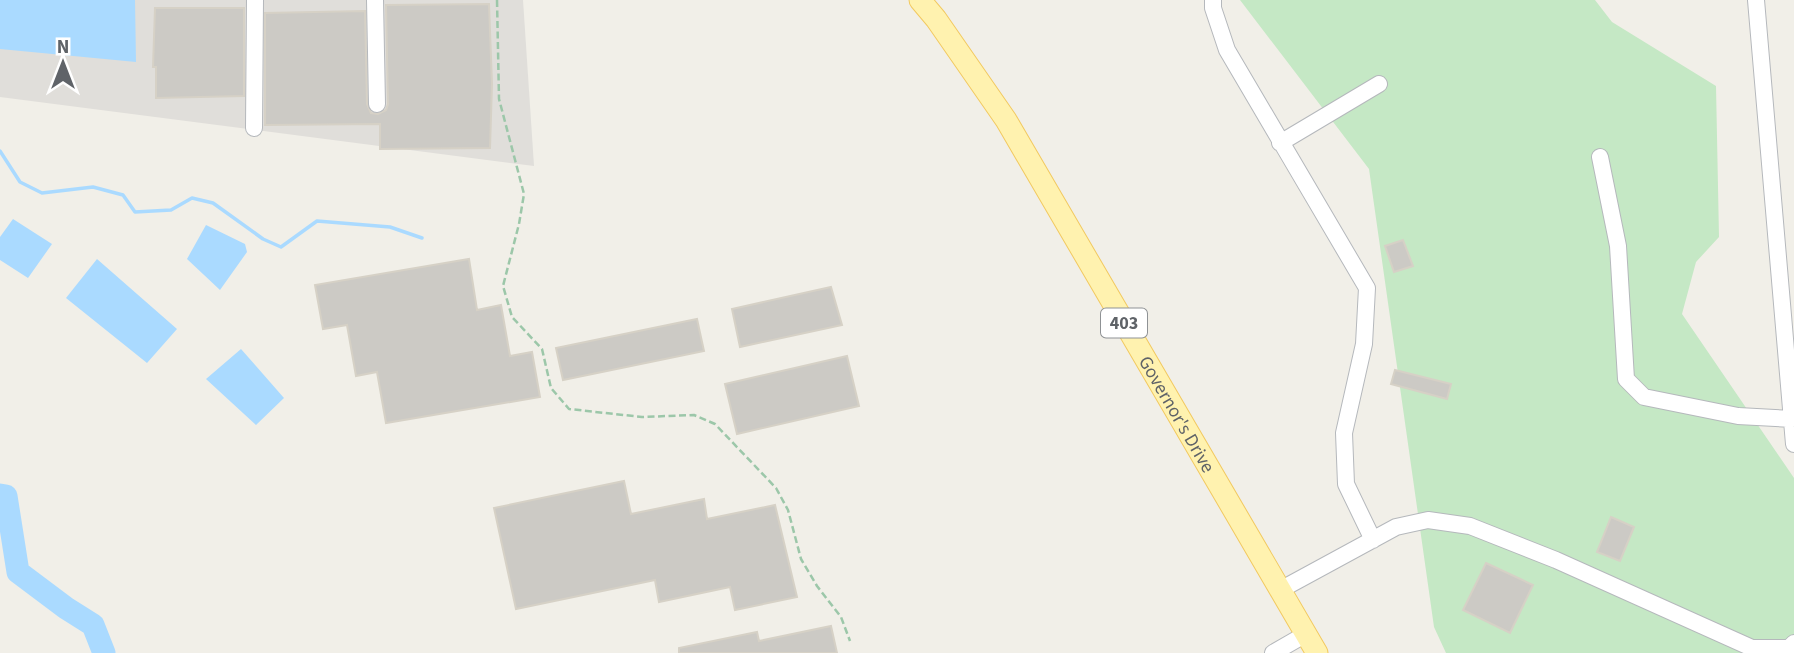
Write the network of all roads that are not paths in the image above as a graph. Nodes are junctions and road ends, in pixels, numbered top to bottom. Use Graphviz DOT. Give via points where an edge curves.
graph roads {
  1 [pos="255,0"];
  2 [pos="375,0"];
  3 [pos="920,0"];
  4 [pos="1213,0"];
  5 [pos="1756,0"];
  6 [pos="1379,84"];
  7 [pos="377,104"];
  8 [pos="254,128"];
  9 [pos="1280,142"];
  10 [pos="1600,157"];
  11 [pos="1792,419"];
  12 [pos="1794,444"];
  13 [pos="1373,540"];
  14 [pos="1280,590"];
  15 [pos="1306,634"];
  16 [pos="1794,643"];
  17 [pos="1273,653"];
  18 [pos="1317,653"];
  1 -- 8 [label="street"];
  2 -- 7 [label="street"];
  3 -- 14 [label="main road, Governor's Drive / 403" via="1006,120"];
  4 -- 9 [label="street" via="1227,50"];
  5 -- 11 [label="street"];
  6 -- 9 [label="street"];
  9 -- 13 [label="street" via="1367,288 1364,344 1344,433 1346,484"];
  10 -- 11 [label="street" via="1618,246 1626,379 1644,397 1738,416"];
  11 -- 12 [label="street"];
  13 -- 14 [label="street"];
  13 -- 16 [label="street" via="1396,527 1429,520 1470,526 1752,648 1789,648"];
  14 -- 15 [label="main road, Governor's Drive / 403"];
  15 -- 17 [label="street"];
  15 -- 18 [label="main road, Governor's Drive / 403"];
}
